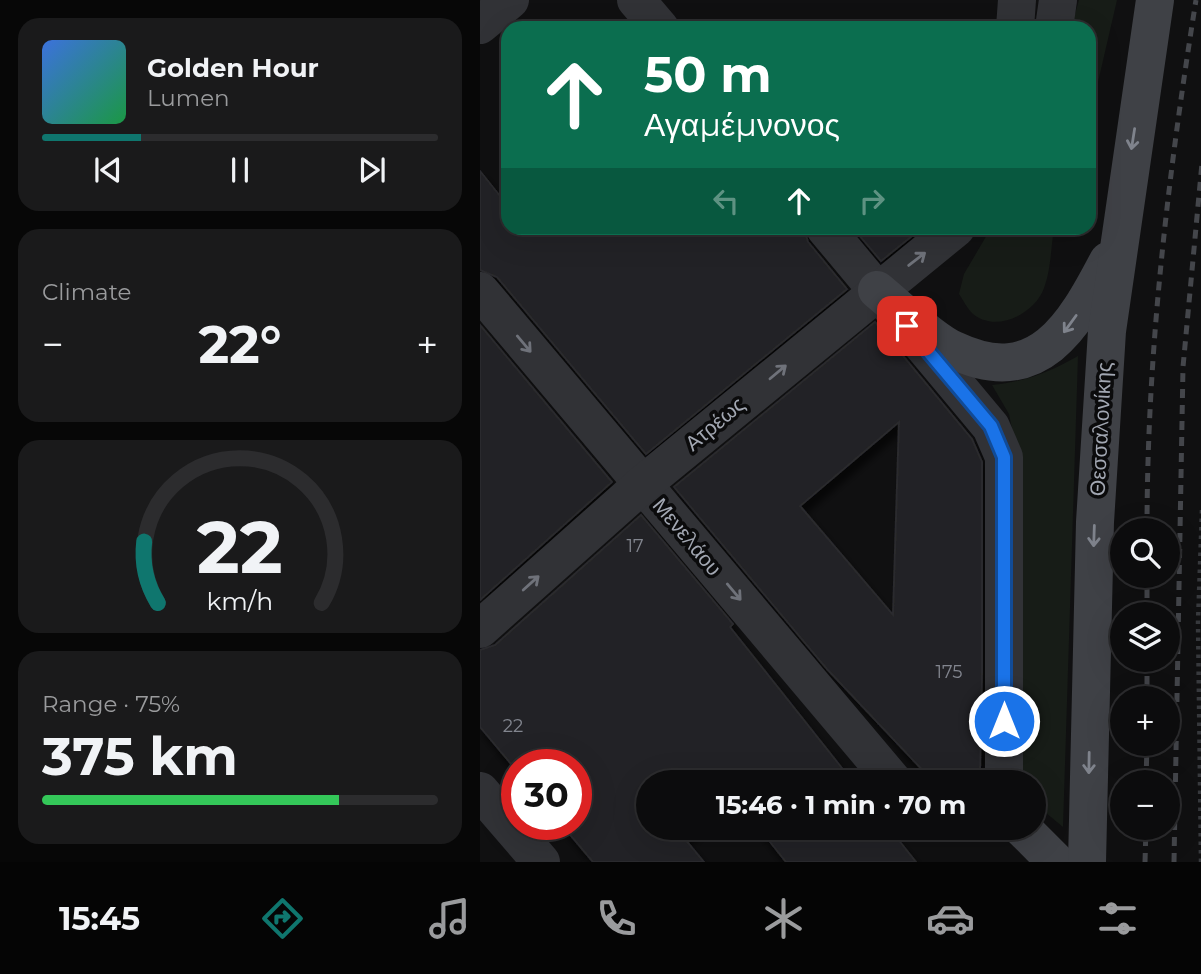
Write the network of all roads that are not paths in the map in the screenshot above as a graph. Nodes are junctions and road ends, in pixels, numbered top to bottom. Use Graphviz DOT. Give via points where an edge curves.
graph roads {
  1 [pos="510,0"];
  2 [pos="636,0"];
  3 [pos="1017,0"];
  4 [pos="1058,0"];
  5 [pos="1155,0"];
  6 [pos="654,21"];
  7 [pos="1016,21"];
  8 [pos="1056,21"];
  9 [pos="480,25"];
  10 [pos="831,235"];
  11 [pos="948,235"];
  12 [pos="1117,244"];
  13 [pos="877,290"];
  14 [pos="480,292"];
  15 [pos="643,484"];
  16 [pos="480,629"];
  17 [pos="884,770"];
  18 [pos="1004,770"];
  19 [pos="480,791"];
  20 [pos="1034,840"];
  21 [pos="541,862"];
  22 [pos="1056,862"];
  23 [pos="1087,862"];
  1 -- 9 [label="street"];
  2 -- 6 [label="street"];
  3 -- 7 [label="street"];
  4 -- 8 [label="street"];
  5 -- 12 [label="street, Θεσσαλονίκης, one-way"];
  10 -- 13 [label="street"];
  13 -- 11 [label="street, Ατρέως, one-way"];
  12 -- 13 [label="street, one-way" via="1086,302 1058,341 1024,359 990,362 952,349"];
  12 -- 23 [label="street, Θεσσαλονίκης, one-way" via="1106,331 1095,522"];
  15 -- 13 [label="street, Ατρέως, one-way"];
  13 -- 18 [label="street" via="991,426 1004,457"];
  14 -- 15 [label="street, Μενελάου, one-way"];
  16 -- 15 [label="street, Ατρέως, one-way"];
  15 -- 17 [label="street, Μενελάου, one-way"];
  19 -- 21 [label="street"];
  20 -- 22 [label="street"];
}
